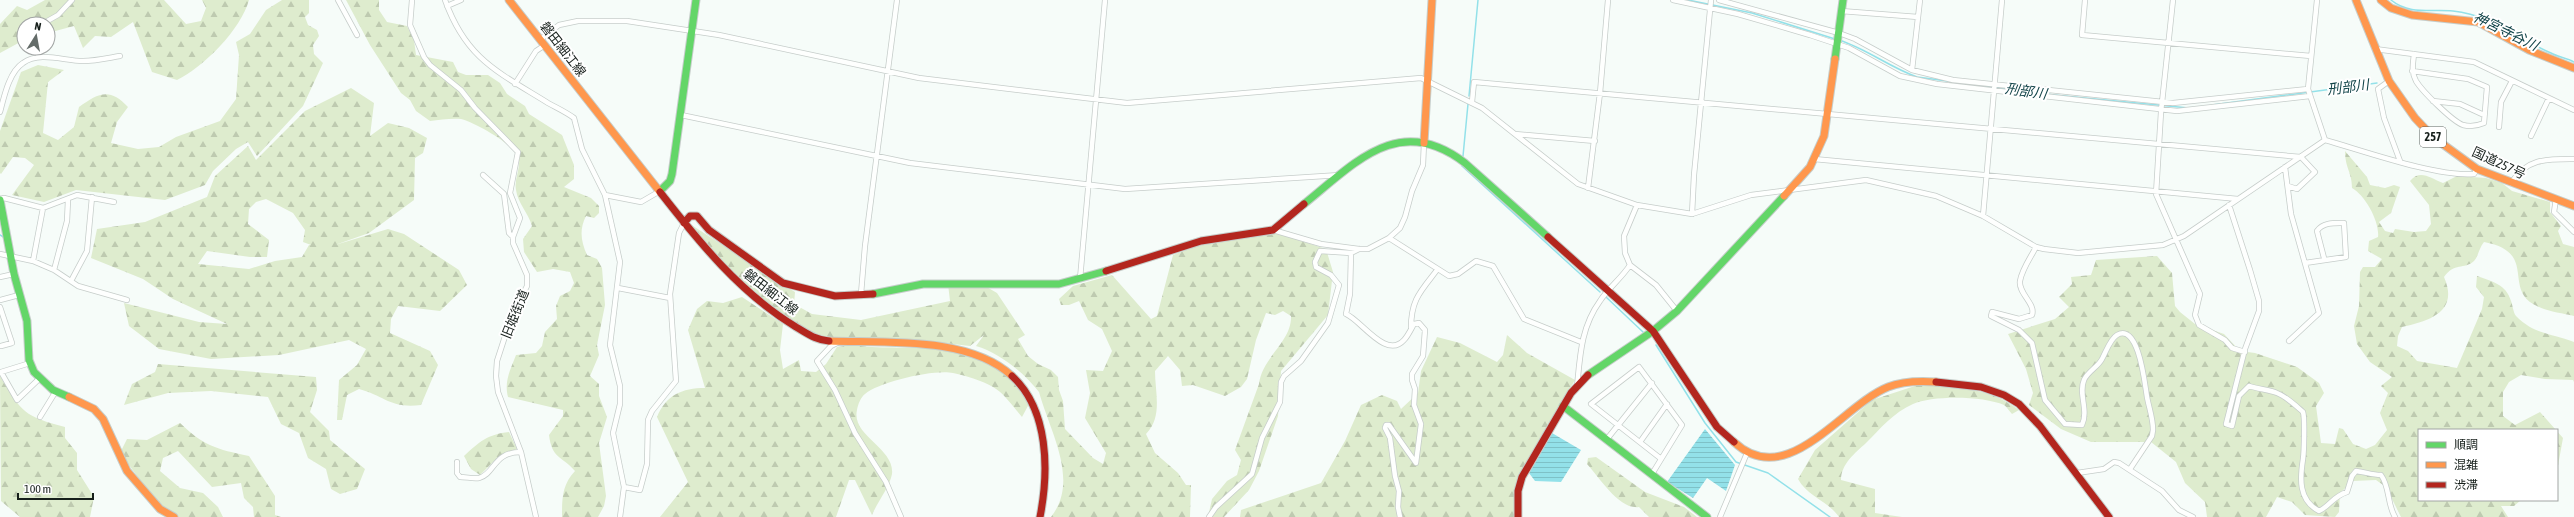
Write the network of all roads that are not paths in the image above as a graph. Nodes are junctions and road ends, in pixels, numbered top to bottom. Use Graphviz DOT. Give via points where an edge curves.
graph roads {
  1 [pos="72,0"];
  2 [pos="338,0"];
  3 [pos="412,0"];
  4 [pos="445,0"];
  5 [pos="461,0"];
  6 [pos="509,0"];
  7 [pos="696,0"];
  8 [pos="897,0"];
  9 [pos="1105,0"];
  10 [pos="1432,0"];
  11 [pos="1608,0"];
  12 [pos="1673,0"];
  13 [pos="1711,0"];
  14 [pos="1719,0"];
  15 [pos="1843,0"];
  16 [pos="1920,0"];
  17 [pos="2002,0"];
  18 [pos="2085,0"];
  19 [pos="2173,0"];
  20 [pos="2317,0"];
  21 [pos="2356,0"];
  22 [pos="2381,0"];
  23 [pos="447,6"];
  24 [pos="1710,7"];
  25 [pos="1841,11"];
  26 [pos="55,16"];
  27 [pos="1918,17"];
  28 [pos="692,32"];
  29 [pos="1838,33"];
  30 [pos="357,35"];
  31 [pos="543,42"];
  32 [pos="1837,43"];
  33 [pos="2169,43"];
  34 [pos="2375,48"];
  35 [pos="2414,54"];
  36 [pos="120,56"];
  37 [pos="2311,56"];
  38 [pos="39,57"];
  39 [pos="2574,68"];
  40 [pos="1912,70"];
  41 [pos="887,71"];
  42 [pos="2412,71"];
  43 [pos="1428,81"];
  44 [pos="2389,81"];
  45 [pos="2512,81"];
  46 [pos="515,84"];
  47 [pos="1994,86"];
  48 [pos="2309,92"];
  49 [pos="1600,93"];
  50 [pos="2550,98"];
  51 [pos="1096,99"];
  52 [pos="2433,101"];
  53 [pos="1472,102"];
  54 [pos="1701,102"];
  55 [pos="2162,106"];
  56 [pos="2574,110"];
  57 [pos="0,112"];
  58 [pos="1826,114"];
  59 [pos="681,115"];
  60 [pos="2484,115"];
  61 [pos="2499,127"];
  62 [pos="1991,129"];
  63 [pos="1514,134"];
  64 [pos="2531,136"];
  65 [pos="2325,140"];
  66 [pos="1595,141"];
  67 [pos="1424,143"];
  68 [pos="2160,144"];
  69 [pos="877,156"];
  70 [pos="2301,157"];
  71 [pos="1814,159"];
  72 [pos="2574,159"];
  73 [pos="2400,161"];
  74 [pos="2285,168"];
  75 [pos="2476,169"];
  76 [pos="482,175"];
  77 [pos="1340,175"];
  78 [pos="1987,175"];
  79 [pos="2510,184"];
  80 [pos="1089,186"];
  81 [pos="2288,186"];
  82 [pos="1588,188"];
  83 [pos="1792,188"];
  84 [pos="2156,190"];
  85 [pos="660,191"];
  86 [pos="605,195"];
  87 [pos="92,197"];
  88 [pos="0,199"];
  89 [pos="2238,199"];
  90 [pos="2556,199"];
  91 [pos="68,200"];
  92 [pos="114,202"];
  93 [pos="1637,205"];
  94 [pos="2229,205"];
  95 [pos="2574,206"];
  96 [pos="43,208"];
  97 [pos="1692,214"];
  98 [pos="2,215"];
  99 [pos="1983,216"];
  100 [pos="684,223"];
  101 [pos="1273,230"];
  102 [pos="2574,232"];
  103 [pos="513,238"];
  104 [pos="1389,238"];
  105 [pos="2175,240"];
  106 [pos="2036,247"];
  107 [pos="1359,249"];
  108 [pos="1352,253"];
  109 [pos="0,254"];
  110 [pos="11,256"];
  111 [pos="2324,258"];
  112 [pos="33,261"];
  113 [pos="2305,263"];
  114 [pos="1630,265"];
  115 [pos="54,270"];
  116 [pos="1437,270"];
  117 [pos="14,274"];
  118 [pos="0,277"];
  119 [pos="1080,279"];
  120 [pos="71,281"];
  121 [pos="618,288"];
  122 [pos="1610,291"];
  123 [pos="861,294"];
  124 [pos="19,295"];
  125 [pos="670,298"];
  126 [pos="0,300"];
  127 [pos="127,300"];
  128 [pos="0,307"];
  129 [pos="1677,311"];
  130 [pos="1412,328"];
  131 [pos="1653,331"];
  132 [pos="2289,340"];
  133 [pos="837,342"];
  134 [pos="1580,342"];
  135 [pos="1,346"];
  136 [pos="2245,352"];
  137 [pos="30,363"];
  138 [pos="40,378"];
  139 [pos="1652,383"];
  140 [pos="1577,387"];
  141 [pos="56,392"];
  142 [pos="1667,404"];
  143 [pos="1563,406"];
  144 [pos="40,417"];
  145 [pos="1618,424"];
  146 [pos="1607,439"];
  147 [pos="1640,442"];
  148 [pos="521,452"];
  149 [pos="1747,453"];
  150 [pos="1660,458"];
  151 [pos="457,462"];
  152 [pos="2130,469"];
  153 [pos="1652,474"];
  154 [pos="2077,474"];
  155 [pos="624,487"];
  156 [pos="174,517"];
  157 [pos="536,517"];
  158 [pos="620,517"];
  159 [pos="901,517"];
  160 [pos="1040,517"];
  161 [pos="1209,517"];
  162 [pos="1400,517"];
  163 [pos="1518,517"];
  164 [pos="1707,517"];
  165 [pos="1720,517"];
  166 [pos="2109,517"];
  167 [pos="2193,517"];
  168 [pos="2395,517"];
  1 -- 26 [label="street"];
  2 -- 30 [label="street"];
  3 -- 103 [label="street" via="410,25 430,65 461,90 474,108 518,152 510,193 520,218"];
  4 -- 23 [label="street"];
  5 -- 23 [label="street"];
  6 -- 31 [label="main road, 磐田細江線"];
  7 -- 28 [label="main road"];
  8 -- 41 [label="street"];
  9 -- 51 [label="street"];
  10 -- 43 [label="main road"];
  11 -- 49 [label="street"];
  12 -- 24 [label="street"];
  13 -- 24 [label="street"];
  14 -- 29 [label="street"];
  15 -- 25 [label="main road"];
  16 -- 27 [label="street"];
  17 -- 47 [label="street"];
  18 -- 33 [label="street" via="2082,35"];
  19 -- 33 [label="street"];
  20 -- 37 [label="street"];
  21 -- 34 [label="main road, 国道257号 / 257"];
  22 -- 39 [label="main road" via="2388,7 2411,17 2445,17 2480,22 2539,55"];
  23 -- 46 [label="street" via="463,39 474,52"];
  24 -- 32 [label="street"];
  24 -- 54 [label="street"];
  25 -- 27 [label="street"];
  25 -- 29 [label="main road"];
  27 -- 40 [label="street"];
  28 -- 31 [label="street" via="627,20 578,22 559,25"];
  28 -- 41 [label="street" via="719,35"];
  28 -- 59 [label="main road"];
  29 -- 32 [label="main road"];
  29 -- 40 [label="street" via="1855,39"];
  31 -- 46 [label="street"];
  31 -- 85 [label="main road, 磐田細江線"];
  32 -- 47 [label="street" via="1900,76 1937,84"];
  32 -- 58 [label="main road"];
  33 -- 37 [label="street"];
  33 -- 55 [label="street"];
  34 -- 35 [label="street"];
  34 -- 44 [label="main road, 国道257号 / 257"];
  35 -- 42 [label="street"];
  35 -- 45 [label="street" via="2474,62"];
  36 -- 38 [label="street" via="84,61"];
  37 -- 48 [label="street"];
  38 -- 57 [label="street" via="23,63 17,70 3,98"];
  40 -- 47 [label="street"];
  41 -- 51 [label="street" via="919,78"];
  41 -- 69 [label="street"];
  42 -- 52 [label="street" via="2416,81"];
  42 -- 60 [label="street" via="2468,79 2487,87"];
  43 -- 51 [label="street" via="1421,78 1127,103"];
  43 -- 53 [label="street"];
  43 -- 67 [label="main road"];
  44 -- 73 [label="street" via="2378,89 2384,118"];
  44 -- 75 [label="main road, 国道257号 / 257" via="2415,118 2433,137"];
  45 -- 50 [label="street"];
  45 -- 61 [label="street" via="2501,102"];
  46 -- 86 [label="street" via="574,118 582,149"];
  47 -- 55 [label="street"];
  47 -- 55 [label="street"];
  47 -- 62 [label="street"];
  48 -- 55 [label="street"];
  48 -- 55 [label="street" via="2195,110"];
  48 -- 65 [label="street"];
  49 -- 53 [label="street" via="1474,82"];
  49 -- 54 [label="street"];
  49 -- 66 [label="street"];
  50 -- 56 [label="street"];
  50 -- 64 [label="street"];
  51 -- 80 [label="street"];
  52 -- 60 [label="street" via="2460,104"];
  52 -- 60 [label="street" via="2462,124 2475,126 2484,123"];
  53 -- 63 [label="street"];
  54 -- 58 [label="street"];
  54 -- 97 [label="street"];
  55 -- 68 [label="street"];
  58 -- 62 [label="street"];
  58 -- 71 [label="main road" via="1824,136"];
  59 -- 69 [label="street"];
  59 -- 85 [label="main road" via="670,182"];
  62 -- 68 [label="street"];
  62 -- 78 [label="street"];
  63 -- 66 [label="street"];
  63 -- 82 [label="street" via="1578,184"];
  65 -- 70 [label="street"];
  65 -- 73 [label="street"];
  66 -- 82 [label="street"];
  67 -- 77 [label="main road" via="1381,146"];
  67 -- 104 [label="street" via="1423,165 1405,217 1400,228"];
  67 -- 122 [label="main road" via="1441,147 1465,163"];
  68 -- 70 [label="street"];
  68 -- 84 [label="street"];
  69 -- 80 [label="street" via="910,163"];
  69 -- 123 [label="street"];
  70 -- 74 [label="street"];
  70 -- 81 [label="street" via="2315,172 2297,189"];
  71 -- 78 [label="street"];
  71 -- 83 [label="main road"];
  72 -- 79 [label="street" via="2536,161 2522,169"];
  73 -- 75 [label="street" via="2465,174 2474,174"];
  74 -- 81 [label="street"];
  74 -- 89 [label="street"];
  75 -- 79 [label="main road, 国道257号 / 257"];
  76 -- 103 [label="street, 旧姫街道" via="504,194 509,233"];
  77 -- 80 [label="street" via="1144,189"];
  77 -- 101 [label="main road"];
  78 -- 84 [label="street"];
  78 -- 99 [label="street"];
  79 -- 90 [label="main road, 国道257号 / 257"];
  80 -- 119 [label="street"];
  81 -- 113 [label="street" via="2291,214"];
  82 -- 93 [label="street"];
  83 -- 97 [label="street" via="1751,195"];
  83 -- 99 [label="street" via="1866,180 1936,196"];
  83 -- 129 [label="main road"];
  84 -- 89 [label="street"];
  84 -- 105 [label="street"];
  85 -- 86 [label="street" via="641,202"];
  85 -- 100 [label="main road, 磐田細江線"];
  86 -- 121 [label="street" via="620,262"];
  87 -- 91 [label="street" via="77,195"];
  87 -- 92 [label="street"];
  87 -- 120 [label="street" via="87,251"];
  88 -- 96 [label="street"];
  88 -- 98 [label="main road"];
  89 -- 94 [label="street"];
  90 -- 95 [label="main road, 国道257号 / 257"];
  90 -- 102 [label="street" via="2554,212"];
  91 -- 96 [label="street"];
  91 -- 115 [label="street" via="67,221"];
  93 -- 97 [label="street"];
  93 -- 114 [label="street" via="1623,245"];
  94 -- 105 [label="street"];
  94 -- 136 [label="street" via="2259,301 2259,311"];
  96 -- 112 [label="street"];
  98 -- 110 [label="main road"];
  99 -- 106 [label="street"];
  100 -- 123 [label="main road" via="690,216 697,216 709,230 782,283 835,296"];
  100 -- 125 [label="street" via="681,225 678,240"];
  100 -- 133 [label="main road, 磐田細江線" via="734,279 773,313 818,340"];
  101 -- 107 [label="street" via="1321,244"];
  101 -- 119 [label="main road" via="1201,241"];
  103 -- 148 [label="street, 旧姫街道" via="515,251 527,275 527,286 511,318 496,376 498,392"];
  104 -- 107 [label="street" via="1368,248"];
  104 -- 116 [label="street"];
  105 -- 106 [label="street" via="2163,245 2078,253"];
  105 -- 136 [label="street" via="2200,294 2195,315 2199,325 2221,337 2232,348"];
  106 -- 152 [label="street" via="2020,280 2032,315 2019,319 1992,312 1991,316 2019,330 2032,342 2045,400 2058,418 2070,426 2082,425 2085,417 2082,397 2084,379 2101,361 2114,337 2126,334 2133,341 2140,358 2153,430 2152,436"];
  107 -- 108 [label="street"];
  108 -- 130 [label="street" via="1350,294 1346,314 1386,344 1398,344"];
  108 -- 161 [label="street" via="1320,251 1317,255 1316,266 1330,275 1338,285 1328,324 1301,361 1284,376 1281,382 1280,402 1262,438 1252,474 1216,507"];
  109 -- 110 [label="street"];
  110 -- 112 [label="street"];
  110 -- 117 [label="main road"];
  111 -- 111 [label="street" via="2346,257 2344,223 2320,226 2317,230"];
  111 -- 113 [label="street"];
  112 -- 115 [label="street"];
  113 -- 132 [label="street" via="2319,313"];
  114 -- 122 [label="street"];
  114 -- 129 [label="street" via="1656,285"];
  115 -- 120 [label="street"];
  116 -- 130 [label="street" via="1415,298"];
  116 -- 134 [label="street" via="1449,276 1458,274 1476,261 1493,266 1524,319"];
  117 -- 118 [label="street"];
  117 -- 124 [label="main road"];
  119 -- 123 [label="main road" via="1059,284 923,284 875,294"];
  120 -- 127 [label="street" via="92,291"];
  121 -- 125 [label="street"];
  121 -- 155 [label="street" via="610,345 620,386 620,404 613,433"];
  122 -- 131 [label="main road"];
  122 -- 134 [label="street" via="1600,300"];
  124 -- 126 [label="street"];
  124 -- 137 [label="main road" via="27,321"];
  125 -- 155 [label="street" via="676,381 648,420 646,464 640,490"];
  128 -- 135 [label="street" via="12,343"];
  129 -- 131 [label="main road"];
  130 -- 162 [label="street" via="1414,324 1419,324 1425,330 1423,356 1412,374 1415,389 1414,405 1421,424 1416,463 1389,425 1385,428 1389,433 1399,491"];
  131 -- 140 [label="main road" via="1587,376"];
  131 -- 149 [label="main road" via="1717,427 1726,438"];
  133 -- 159 [label="street" via="817,361 835,390 855,433 886,482"];
  133 -- 160 [label="main road, 磐田細江線" via="952,347 972,351 998,364 1018,381 1033,402 1047,466"];
  134 -- 140 [label="street"];
  136 -- 168 [label="street" via="2226,424 2228,427 2232,426 2239,396 2249,386 2288,398 2304,412 2304,458 2300,478 2302,490 2314,509 2323,509 2335,496 2347,492 2356,471 2381,475 2385,480 2390,510"];
  137 -- 138 [label="main road"];
  137 -- 138 [label="street" via="1,372 13,397 17,400"];
  138 -- 141 [label="main road"];
  139 -- 142 [label="street"];
  139 -- 145 [label="street"];
  139 -- 145 [label="street" via="1639,367 1591,404"];
  140 -- 143 [label="main road"];
  141 -- 144 [label="street"];
  141 -- 156 [label="main road" via="94,409 103,419 127,471 160,509"];
  142 -- 147 [label="street"];
  142 -- 150 [label="street" via="1682,425"];
  143 -- 146 [label="main road"];
  143 -- 163 [label="main road" via="1522,477 1518,491"];
  145 -- 146 [label="street"];
  145 -- 147 [label="street"];
  146 -- 153 [label="main road"];
  147 -- 150 [label="street"];
  148 -- 151 [label="street" via="512,452 500,458 479,478 460,477 457,474"];
  148 -- 157 [label="street, 旧姫街道"];
  149 -- 154 [label="main road" via="1767,457 1796,452 1813,442 1871,396 1901,383 1935,381 1983,387 2020,404 2037,421"];
  149 -- 165 [label="street"];
  150 -- 153 [label="street"];
  152 -- 154 [label="street" via="2114,462 2104,469"];
  152 -- 167 [label="street" via="2162,491 2179,510"];
  153 -- 164 [label="main road"];
  154 -- 166 [label="main road"];
  155 -- 158 [label="street"];
}
